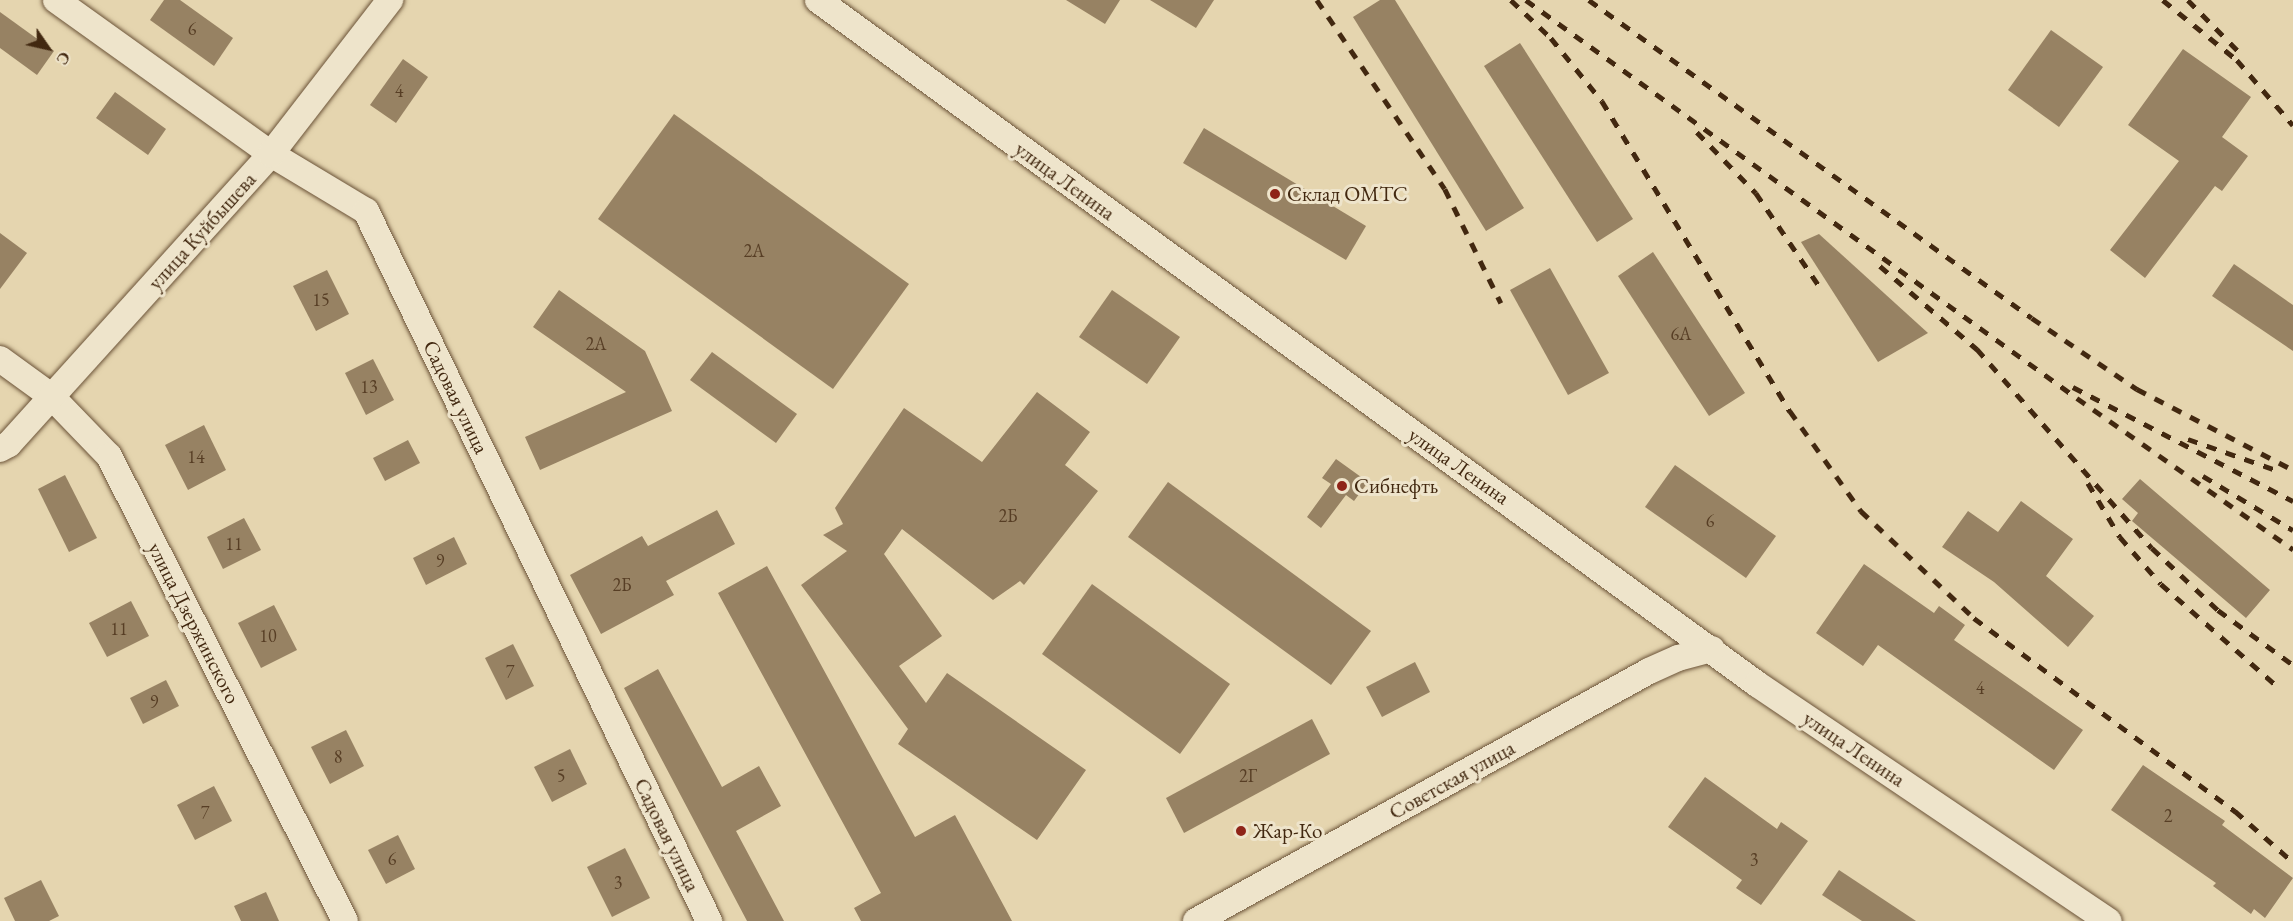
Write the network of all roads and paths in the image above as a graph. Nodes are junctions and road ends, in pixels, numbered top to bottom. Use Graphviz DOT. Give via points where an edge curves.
graph roads {
  1 [pos="56,0"];
  2 [pos="390,0"];
  3 [pos="818,0"];
  4 [pos="272,154"];
  5 [pos="0,359"];
  6 [pos="51,396"];
  7 [pos="0,449"];
  8 [pos="1712,650"];
  9 [pos="345,921"];
  10 [pos="709,921"];
  11 [pos="1196,921"];
  12 [pos="2108,921"];
  1 -- 4 [label="street, Садовая улица"];
  2 -- 4 [label="street, улица Куйбышева"];
  3 -- 8 [label="street, улица Ленина"];
  4 -- 6 [label="street, улица Куйбышева"];
  4 -- 10 [label="street, Садовая улица" via="366,211"];
  5 -- 6 [label="street, улица Дзержинского"];
  6 -- 7 [label="street, улица Куйбышева"];
  6 -- 9 [label="street, улица Дзержинского" via="110,456"];
  8 -- 11 [label="street, Советская улица" via="1678,658 1649,671"];
  8 -- 12 [label="street, улица Ленина"];
}
